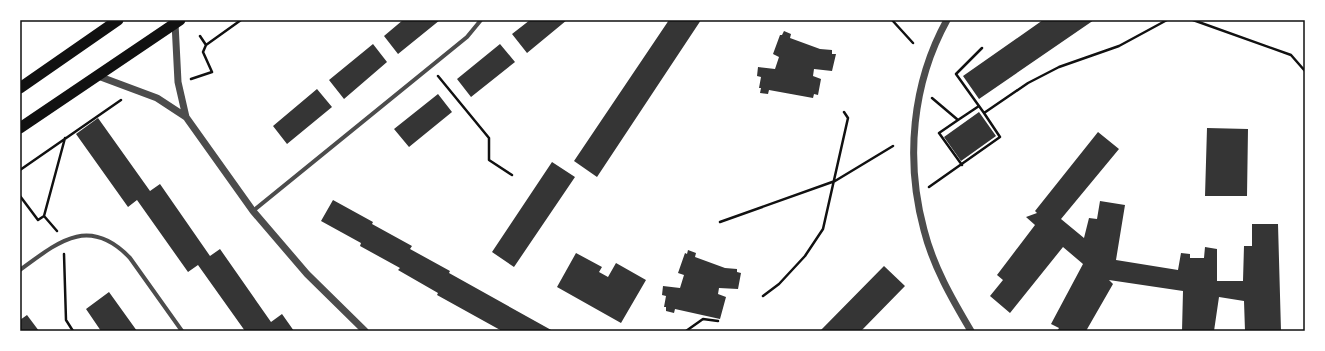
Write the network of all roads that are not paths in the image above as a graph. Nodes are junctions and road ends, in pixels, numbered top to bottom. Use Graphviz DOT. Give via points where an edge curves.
graph roads {
  1 [pos="118,20"];
  2 [pos="481,20"];
  3 [pos="947,20"];
  4 [pos="177,22"];
  5 [pos="98,76"];
  6 [pos="20,88"];
  7 [pos="186,117"];
  8 [pos="20,128"];
  9 [pos="253,211"];
  10 [pos="20,270"];
  11 [pos="182,331"];
  12 [pos="365,331"];
  13 [pos="971,331"];
  1 -- 6 [label="highway"];
  2 -- 9 [label="street" via="467,36"];
  3 -- 13 [label="street" via="931,54 921,88 913,145 917,194 924,230 933,257"];
  4 -- 5 [label="highway"];
  4 -- 7 [label="street" via="178,82"];
  5 -- 7 [label="street" via="157,98"];
  5 -- 8 [label="highway"];
  7 -- 9 [label="street"];
  9 -- 12 [label="street" via="307,274"];
  10 -- 11 [label="street" via="64,240 95,236 112,242 130,258"];
}
